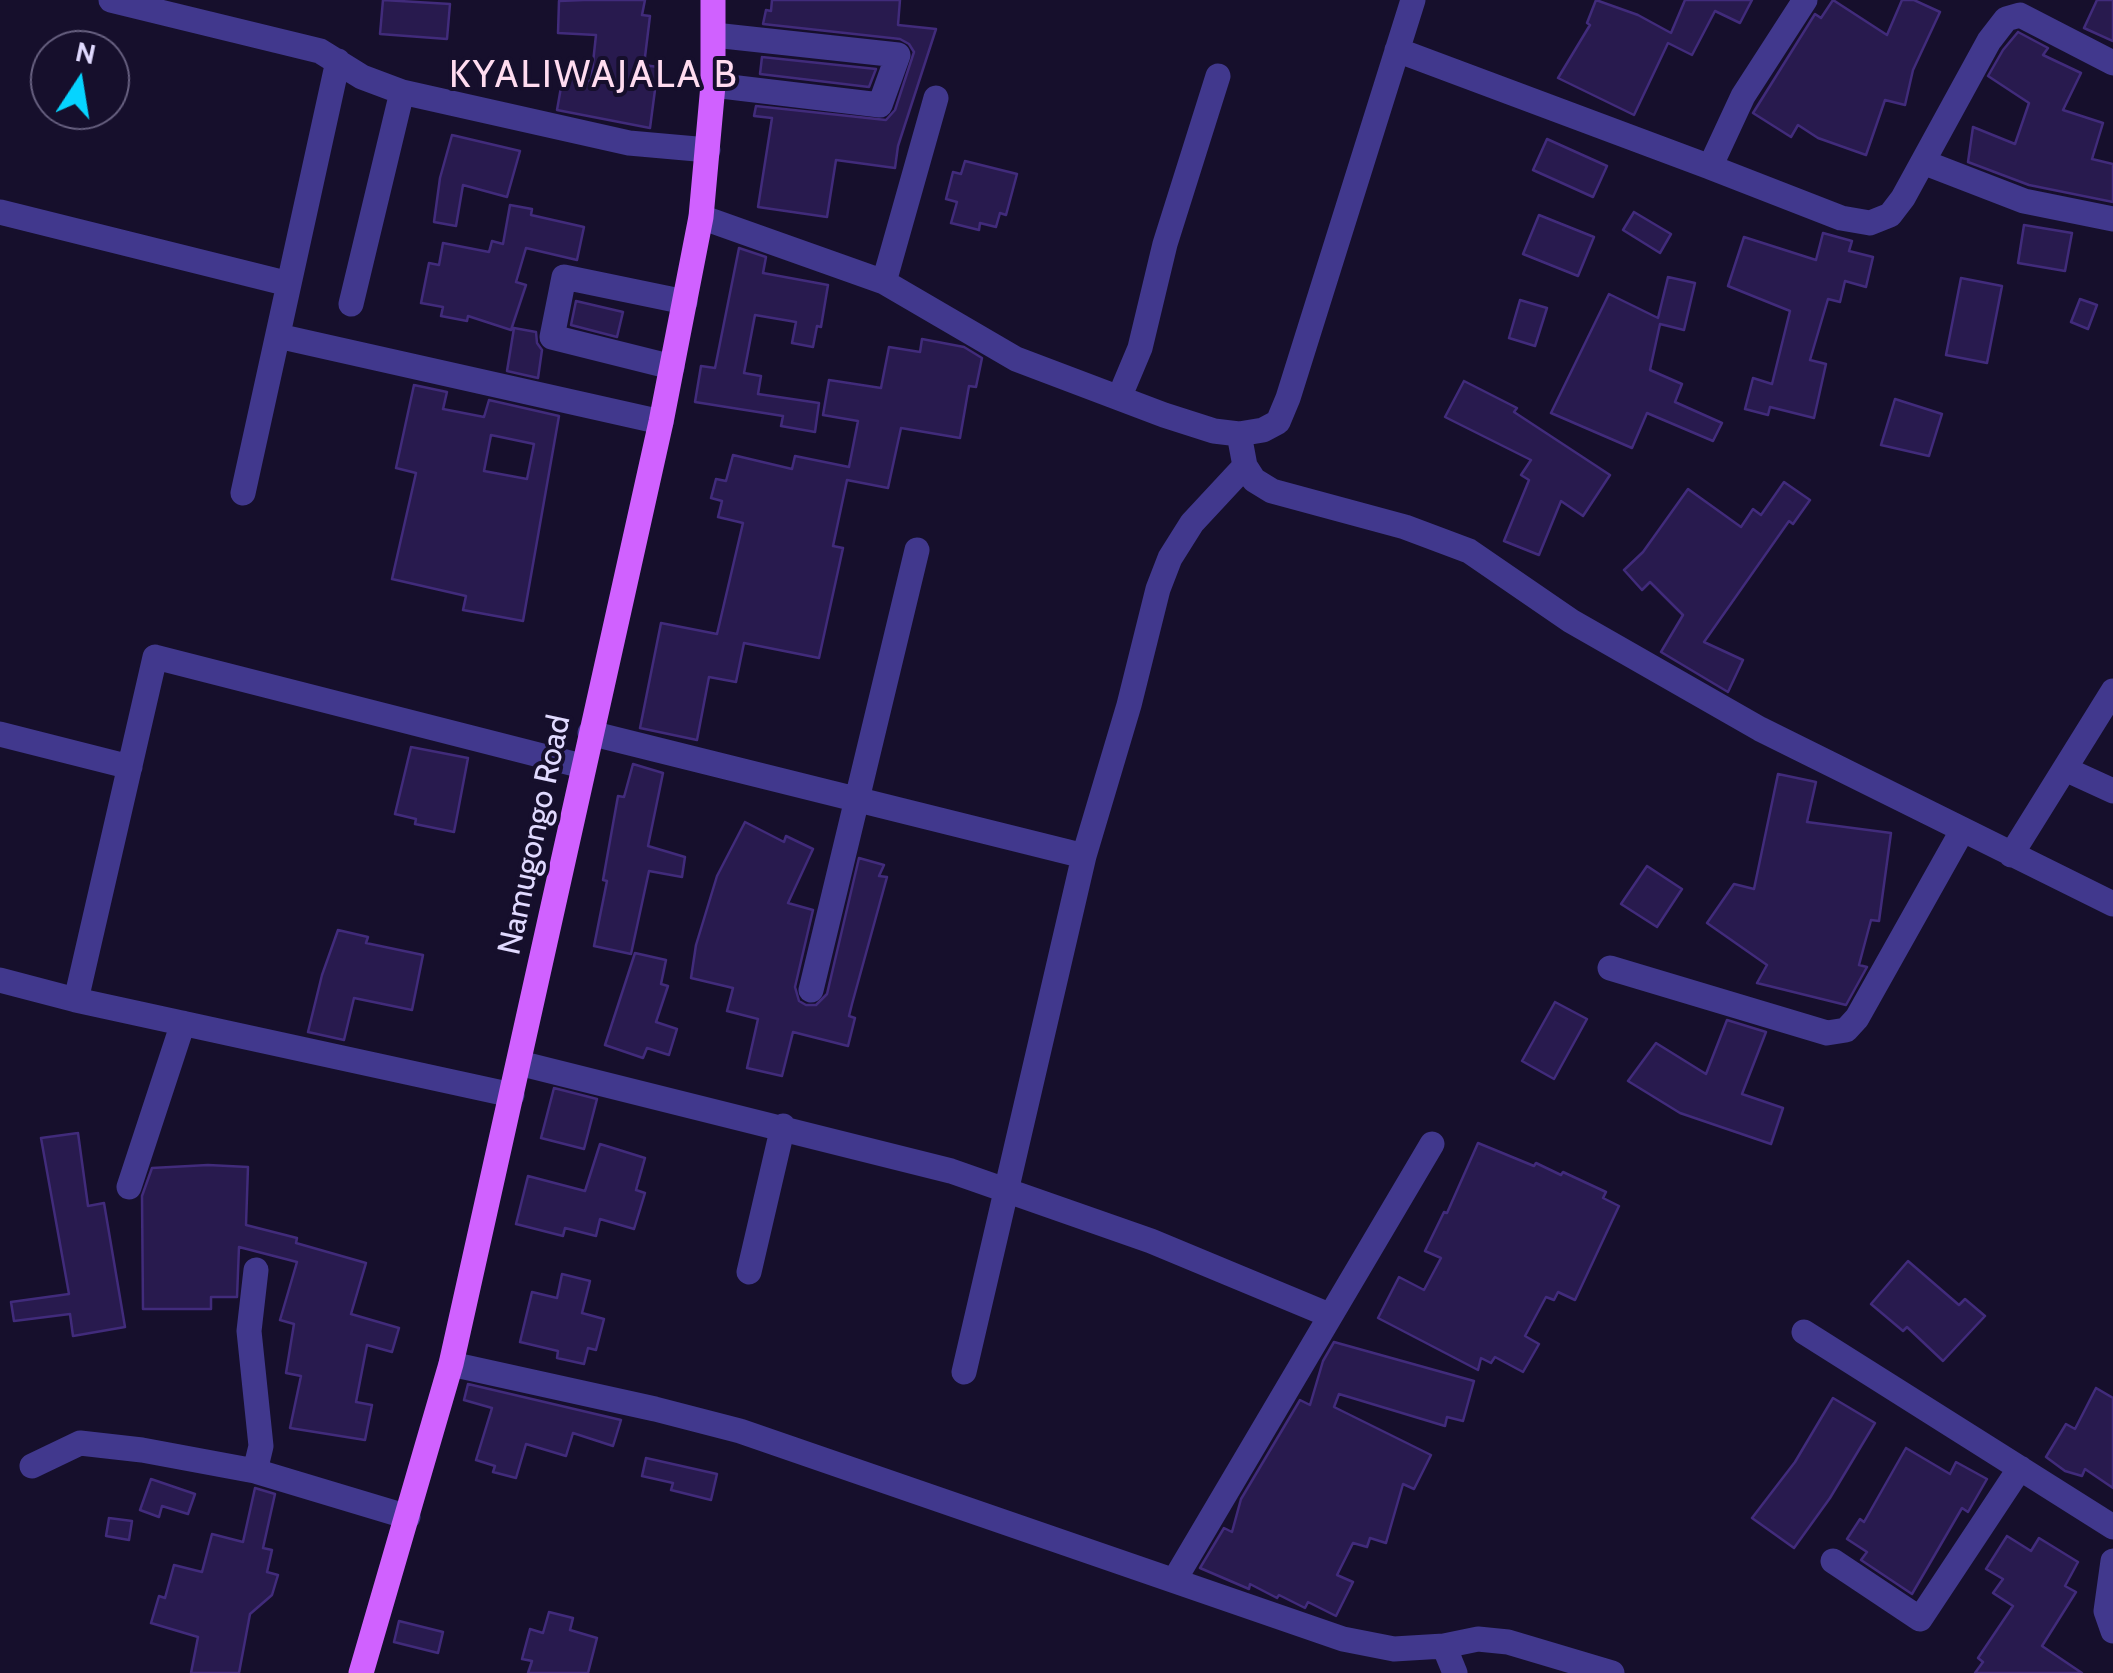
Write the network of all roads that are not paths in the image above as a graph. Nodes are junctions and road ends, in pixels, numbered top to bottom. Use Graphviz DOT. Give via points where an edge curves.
graph roads {
  1 [pos="111,0"];
  2 [pos="713,0"];
  3 [pos="1412,0"];
  4 [pos="1805,0"];
  5 [pos="714,35"];
  6 [pos="1397,50"];
  7 [pos="338,61"];
  8 [pos="2113,63"];
  9 [pos="1218,76"];
  10 [pos="713,85"];
  11 [pos="402,92"];
  12 [pos="936,98"];
  13 [pos="708,150"];
  14 [pos="1923,162"];
  15 [pos="1710,167"];
  16 [pos="0,212"];
  17 [pos="701,217"];
  18 [pos="2113,218"];
  19 [pos="884,282"];
  20 [pos="289,284"];
  21 [pos="684,302"];
  22 [pos="351,304"];
  23 [pos="278,336"];
  24 [pos="672,367"];
  25 [pos="1119,398"];
  26 [pos="661,422"];
  27 [pos="1239,434"];
  28 [pos="1246,466"];
  29 [pos="243,494"];
  30 [pos="916,550"];
  31 [pos="2113,691"];
  32 [pos="590,733"];
  33 [pos="0,734"];
  34 [pos="130,766"];
  35 [pos="582,766"];
  36 [pos="2065,769"];
  37 [pos="2113,790"];
  38 [pos="856,799"];
  39 [pos="1962,831"];
  40 [pos="2012,855"];
  41 [pos="1084,856"];
  42 [pos="2113,904"];
  43 [pos="1610,968"];
  44 [pos="0,980"];
  45 [pos="811,990"];
  46 [pos="76,1000"];
  47 [pos="182,1023"];
  48 [pos="519,1063"];
  49 [pos="512,1095"];
  50 [pos="783,1126"];
  51 [pos="1432,1144"];
  52 [pos="129,1188"];
  53 [pos="1007,1190"];
  54 [pos="256,1270"];
  55 [pos="750,1272"];
  56 [pos="1329,1315"];
  57 [pos="1804,1332"];
  58 [pos="451,1364"];
  59 [pos="964,1372"];
  60 [pos="32,1466"];
  61 [pos="2020,1468"];
  62 [pos="256,1471"];
  63 [pos="408,1517"];
  64 [pos="2113,1526"];
  65 [pos="1833,1561"];
  66 [pos="2113,1561"];
  67 [pos="1175,1579"];
  68 [pos="2113,1631"];
  69 [pos="1444,1646"];
  70 [pos="361,1673"];
  71 [pos="1455,1673"];
  72 [pos="1612,1673"];
  1 -- 7 [label="street" via="286,41"];
  2 -- 5 [label="main road, Namugongo Road"];
  3 -- 6 [label="street"];
  4 -- 15 [label="street" via="1743,96"];
  5 -- 10 [label="main road, Namugongo Road"];
  5 -- 10 [label="street" via="898,56 880,105"];
  6 -- 15 [label="street"];
  6 -- 27 [label="street" via="1288,398 1278,422"];
  7 -- 11 [label="street"];
  7 -- 20 [label="street"];
  8 -- 14 [label="street" via="2020,15 2006,19"];
  9 -- 25 [label="street" via="1140,348"];
  10 -- 13 [label="main road, Namugongo Road"];
  11 -- 13 [label="street" via="629,143"];
  11 -- 22 [label="street"];
  12 -- 19 [label="street"];
  13 -- 17 [label="main road, Namugongo Road"];
  14 -- 15 [label="street" via="1890,216 1870,223"];
  14 -- 18 [label="street" via="2024,201"];
  16 -- 20 [label="street"];
  17 -- 19 [label="street"];
  17 -- 21 [label="main road, Namugongo Road"];
  19 -- 25 [label="street" via="1016,358"];
  20 -- 23 [label="street"];
  21 -- 24 [label="main road, Namugongo Road"];
  21 -- 24 [label="street" via="564,277 552,337"];
  23 -- 26 [label="street"];
  23 -- 29 [label="street"];
  24 -- 26 [label="main road, Namugongo Road"];
  25 -- 27 [label="street"];
  26 -- 32 [label="main road, Namugongo Road"];
  27 -- 28 [label="street"];
  28 -- 39 [label="street" via="1272,491 1469,551 1588,631"];
  28 -- 41 [label="street" via="1170,558"];
  30 -- 38 [label="street"];
  31 -- 36 [label="street"];
  32 -- 35 [label="main road, Namugongo Road"];
  32 -- 38 [label="street"];
  33 -- 34 [label="street"];
  34 -- 35 [label="street" via="155,657"];
  34 -- 46 [label="street"];
  35 -- 48 [label="main road, Namugongo Road"];
  36 -- 37 [label="street"];
  36 -- 40 [label="street"];
  38 -- 41 [label="street"];
  38 -- 45 [label="street"];
  39 -- 40 [label="street"];
  39 -- 43 [label="street" via="1846,1030 1827,1033"];
  40 -- 42 [label="street"];
  41 -- 53 [label="street"];
  44 -- 46 [label="street"];
  46 -- 47 [label="street"];
  47 -- 49 [label="street"];
  47 -- 52 [label="street"];
  48 -- 49 [label="main road, Namugongo Road"];
  48 -- 50 [label="street"];
  49 -- 58 [label="main road, Namugongo Road"];
  50 -- 53 [label="street"];
  50 -- 55 [label="street"];
  51 -- 56 [label="street"];
  53 -- 56 [label="street"];
  53 -- 59 [label="street"];
  54 -- 62 [label="street" via="249,1331 261,1446"];
  56 -- 67 [label="street"];
  57 -- 61 [label="street"];
  58 -- 63 [label="main road, Namugongo Road"];
  58 -- 67 [label="street" via="740,1431"];
  60 -- 62 [label="street" via="80,1443"];
  61 -- 64 [label="street"];
  61 -- 65 [label="street" via="1920,1619"];
  62 -- 63 [label="street"];
  63 -- 70 [label="main road, Namugongo Road"];
  66 -- 68 [label="street" via="2106,1610"];
  67 -- 69 [label="street" via="1343,1639 1394,1649"];
  69 -- 71 [label="street"];
  69 -- 72 [label="street" via="1508,1642"];
}
